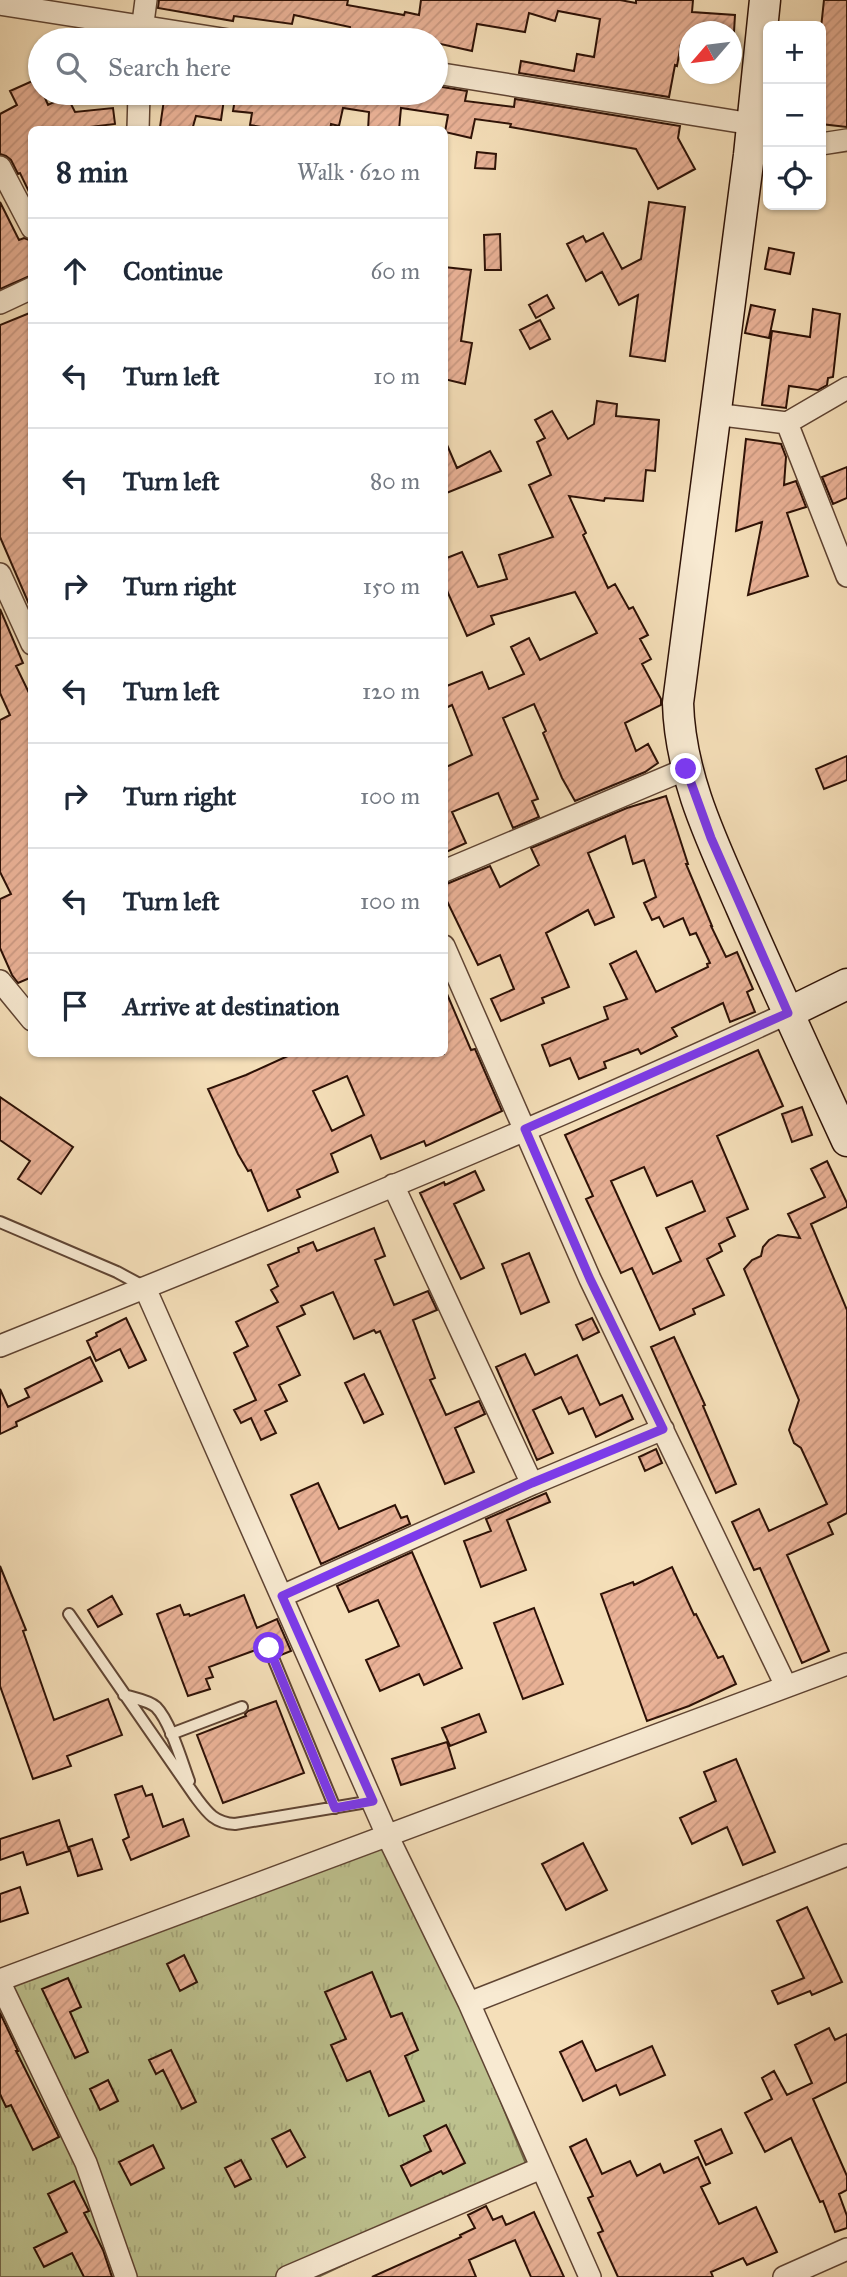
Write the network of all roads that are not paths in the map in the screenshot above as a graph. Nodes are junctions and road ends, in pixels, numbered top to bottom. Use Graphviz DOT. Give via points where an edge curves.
graph roads {
  1 [pos="146,0"];
  2 [pos="765,0"];
  3 [pos="0,4"];
  4 [pos="117,28"];
  5 [pos="142,28"];
  6 [pos="448,75"];
  7 [pos="139,105"];
  8 [pos="752,124"];
  9 [pos="138,126"];
  10 [pos="847,140"];
  11 [pos="826,143"];
  12 [pos="758,153"];
  13 [pos="0,167"];
  14 [pos="28,220"];
  15 [pos="28,290"];
  16 [pos="0,303"];
  17 [pos="847,388"];
  18 [pos="714,414"];
  19 [pos="787,423"];
  20 [pos="0,573"];
  21 [pos="847,576"];
  22 [pos="16,606"];
  23 [pos="28,635"];
  24 [pos="686,769"];
  25 [pos="448,869"];
  26 [pos="448,955"];
  27 [pos="0,981"];
  28 [pos="847,984"];
  29 [pos="788,1013"];
  30 [pos="28,1015"];
  31 [pos="525,1129"];
  32 [pos="846,1136"];
  33 [pos="393,1185"];
  34 [pos="0,1222"];
  35 [pos="145,1288"];
  36 [pos="0,1346"];
  37 [pos="663,1429"];
  38 [pos="532,1483"];
  39 [pos="282,1596"];
  40 [pos="69,1614"];
  41 [pos="269,1648"];
  42 [pos="847,1664"];
  43 [pos="786,1686"];
  44 [pos="287,1690"];
  45 [pos="124,1695"];
  46 [pos="275,1695"];
  47 [pos="242,1707"];
  48 [pos="171,1734"];
  49 [pos="195,1796"];
  50 [pos="373,1801"];
  51 [pos="335,1808"];
  52 [pos="387,1836"];
  53 [pos="847,1854"];
  54 [pos="0,1981"];
  55 [pos="469,2003"];
  56 [pos="541,2168"];
  57 [pos="847,2249"];
  58 [pos="127,2277"];
  59 [pos="287,2277"];
  60 [pos="590,2277"];
  61 [pos="784,2277"];
  1 -- 5 [label="street"];
  2 -- 8 [label="main road"];
  3 -- 4 [label="street"];
  6 -- 8 [label="street"];
  7 -- 9 [label="street"];
  8 -- 12 [label="main road"];
  10 -- 11 [label="street"];
  12 -- 18 [label="main road"];
  13 -- 14 [label="street"];
  15 -- 16 [label="street"];
  17 -- 19 [label="street"];
  18 -- 19 [label="street"];
  18 -- 24 [label="main road" via="678,704"];
  19 -- 21 [label="street"];
  20 -- 22 [label="street"];
  22 -- 23 [label="street"];
  24 -- 25 [label="street"];
  24 -- 29 [label="main road" via="711,838"];
  26 -- 31 [label="street"];
  27 -- 30 [label="street"];
  28 -- 29 [label="main road"];
  29 -- 31 [label="street"];
  29 -- 32 [label="main road"];
  31 -- 33 [label="street"];
  31 -- 37 [label="street" via="590,1279"];
  33 -- 35 [label="street"];
  33 -- 38 [label="street"];
  34 -- 35 [label="lane"];
  35 -- 36 [label="street"];
  35 -- 39 [label="street"];
  37 -- 38 [label="street"];
  37 -- 43 [label="street"];
  38 -- 39 [label="street"];
  39 -- 50 [label="street"];
  40 -- 45 [label="lane"];
  41 -- 44 [label="lane"];
  42 -- 43 [label="street"];
  43 -- 52 [label="street"];
  44 -- 46 [label="lane"];
  44 -- 51 [label="lane"];
  45 -- 48 [label="lane" via="157,1708"];
  45 -- 49 [label="lane"];
  47 -- 48 [label="lane"];
  48 -- 49 [label="lane"];
  49 -- 51 [label="lane" via="209,1815 226,1824"];
  50 -- 51 [label="lane"];
  50 -- 52 [label="street"];
  52 -- 54 [label="street"];
  52 -- 55 [label="street"];
  53 -- 55 [label="street"];
  54 -- 58 [label="street" via="86,2163"];
  55 -- 56 [label="street"];
  56 -- 59 [label="street"];
  56 -- 60 [label="street"];
  57 -- 61 [label="street"];
}
